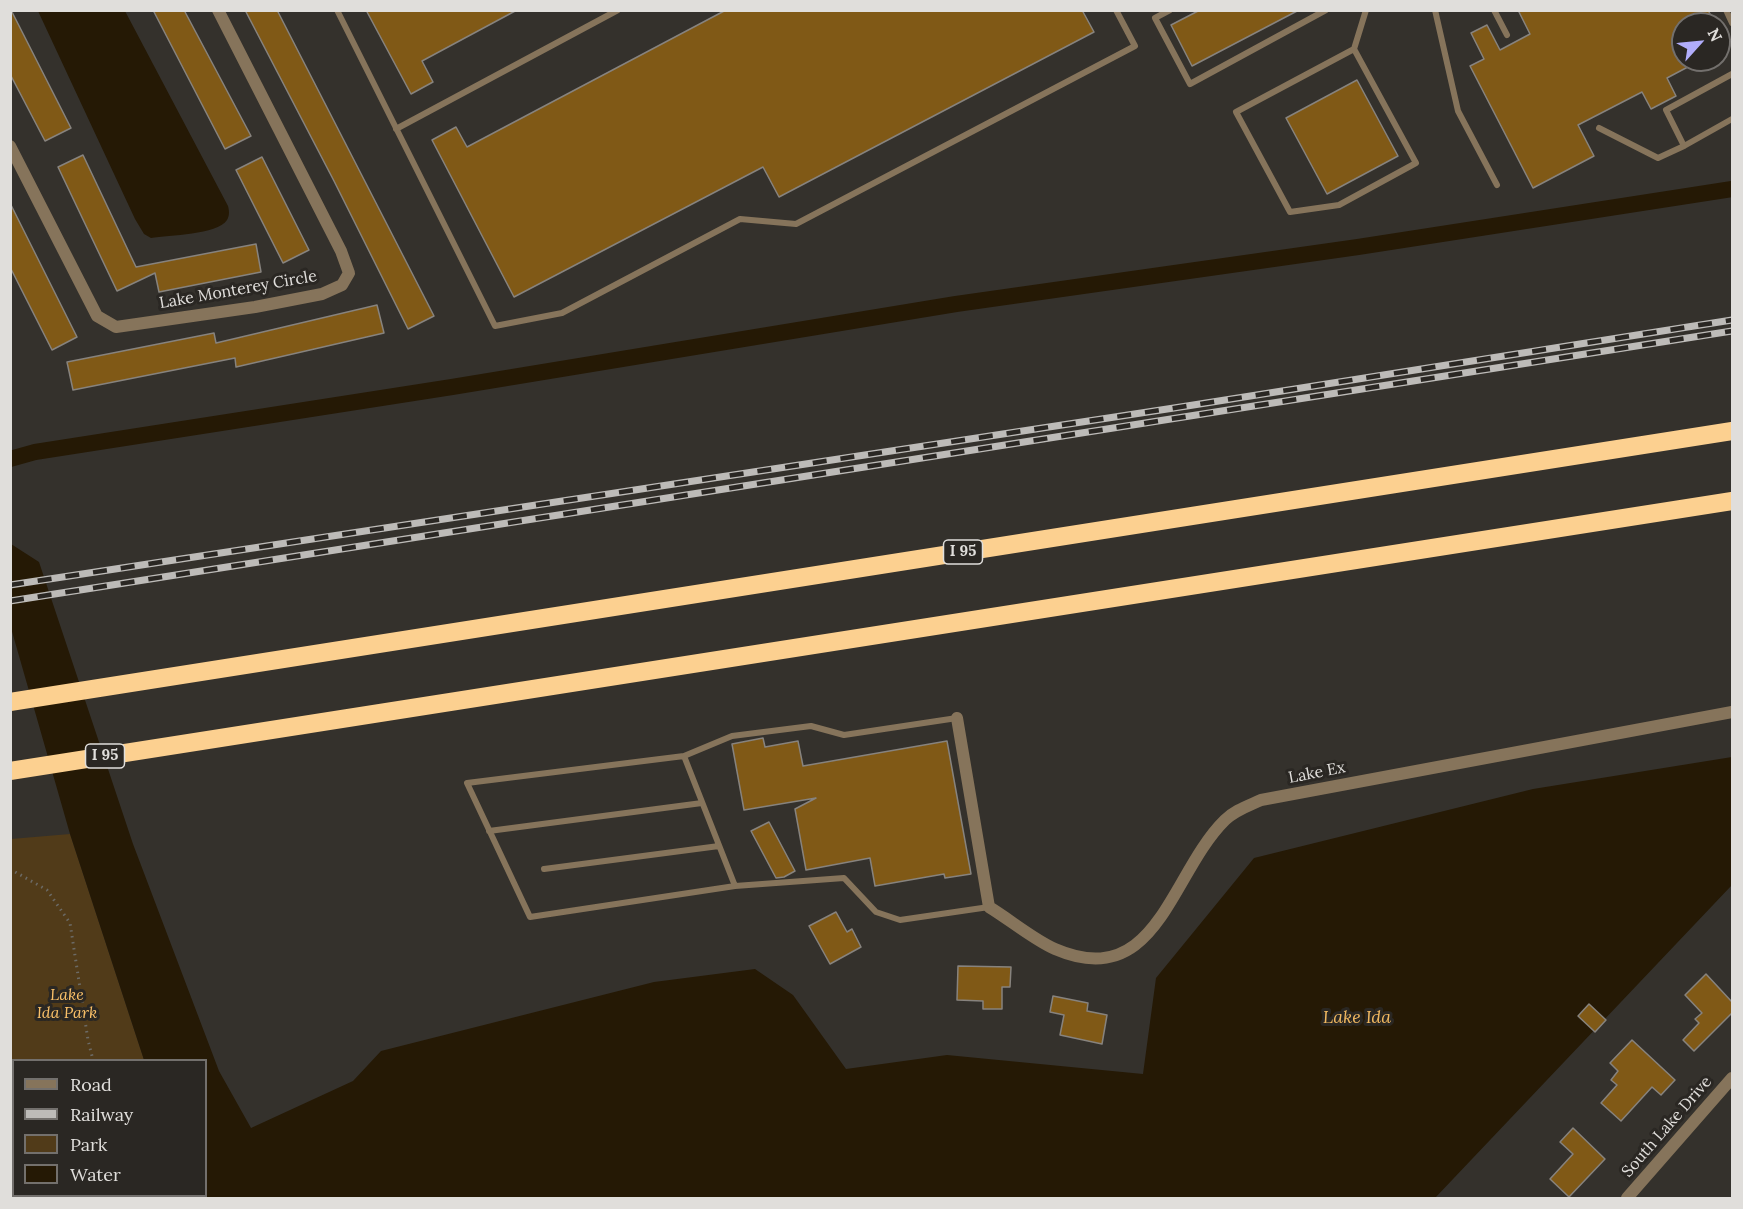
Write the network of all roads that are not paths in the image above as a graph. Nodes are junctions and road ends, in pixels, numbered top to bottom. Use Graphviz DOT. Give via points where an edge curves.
graph roads {
  1 [pos="218,10"];
  2 [pos="337,10"];
  3 [pos="618,10"];
  4 [pos="1116,10"];
  5 [pos="1170,10"];
  6 [pos="1326,10"];
  7 [pos="1366,10"];
  8 [pos="1435,10"];
  9 [pos="1494,10"];
  10 [pos="1726,10"];
  11 [pos="1732,23"];
  12 [pos="1507,35"];
  13 [pos="1354,50"];
  14 [pos="1732,74"];
  15 [pos="1732,119"];
  16 [pos="1599,128"];
  17 [pos="396,129"];
  18 [pos="10,146"];
  19 [pos="1684,146"];
  20 [pos="1497,185"];
  21 [pos="1732,431"];
  22 [pos="1732,501"];
  23 [pos="10,702"];
  24 [pos="1732,712"];
  25 [pos="957,718"];
  26 [pos="684,756"];
  27 [pos="10,771"];
  28 [pos="702,803"];
  29 [pos="489,831"];
  30 [pos="719,846"];
  31 [pos="544,869"];
  32 [pos="735,886"];
  33 [pos="989,907"];
  34 [pos="1732,1077"];
  35 [pos="1627,1198"];
  1 -- 18 [label="street, Lake Monterey Circle" via="341,251 349,273 342,285 322,294 255,307 116,327 97,316"];
  2 -- 17 [label="lane"];
  3 -- 17 [label="lane"];
  4 -- 17 [label="lane" via="1135,46 796,224 740,219 562,313 495,326"];
  5 -- 6 [label="lane" via="1155,18 1190,84"];
  7 -- 13 [label="lane"];
  8 -- 20 [label="lane" via="1458,111"];
  9 -- 12 [label="lane"];
  10 -- 11 [label="lane"];
  13 -- 13 [label="lane" via="1416,163 1339,205 1290,212 1236,112"];
  14 -- 19 [label="lane" via="1666,110"];
  15 -- 19 [label="lane"];
  16 -- 19 [label="lane" via="1658,158"];
  21 -- 23 [label="highway, I 95"];
  22 -- 27 [label="highway, I 95"];
  24 -- 33 [label="street, Lake Ex" via="1245,807 1225,820 1207,842 1148,936 1131,950 1109,958 1086,959 1054,949"];
  25 -- 26 [label="lane" via="844,735 810,726 732,736"];
  25 -- 33 [label="street"];
  26 -- 28 [label="lane"];
  26 -- 29 [label="lane" via="467,783"];
  28 -- 29 [label="lane"];
  28 -- 30 [label="lane"];
  29 -- 32 [label="lane" via="530,917"];
  30 -- 31 [label="lane"];
  30 -- 32 [label="lane"];
  32 -- 33 [label="lane" via="844,878 876,912 900,920"];
  34 -- 35 [label="street, South Lake Drive"];
}
